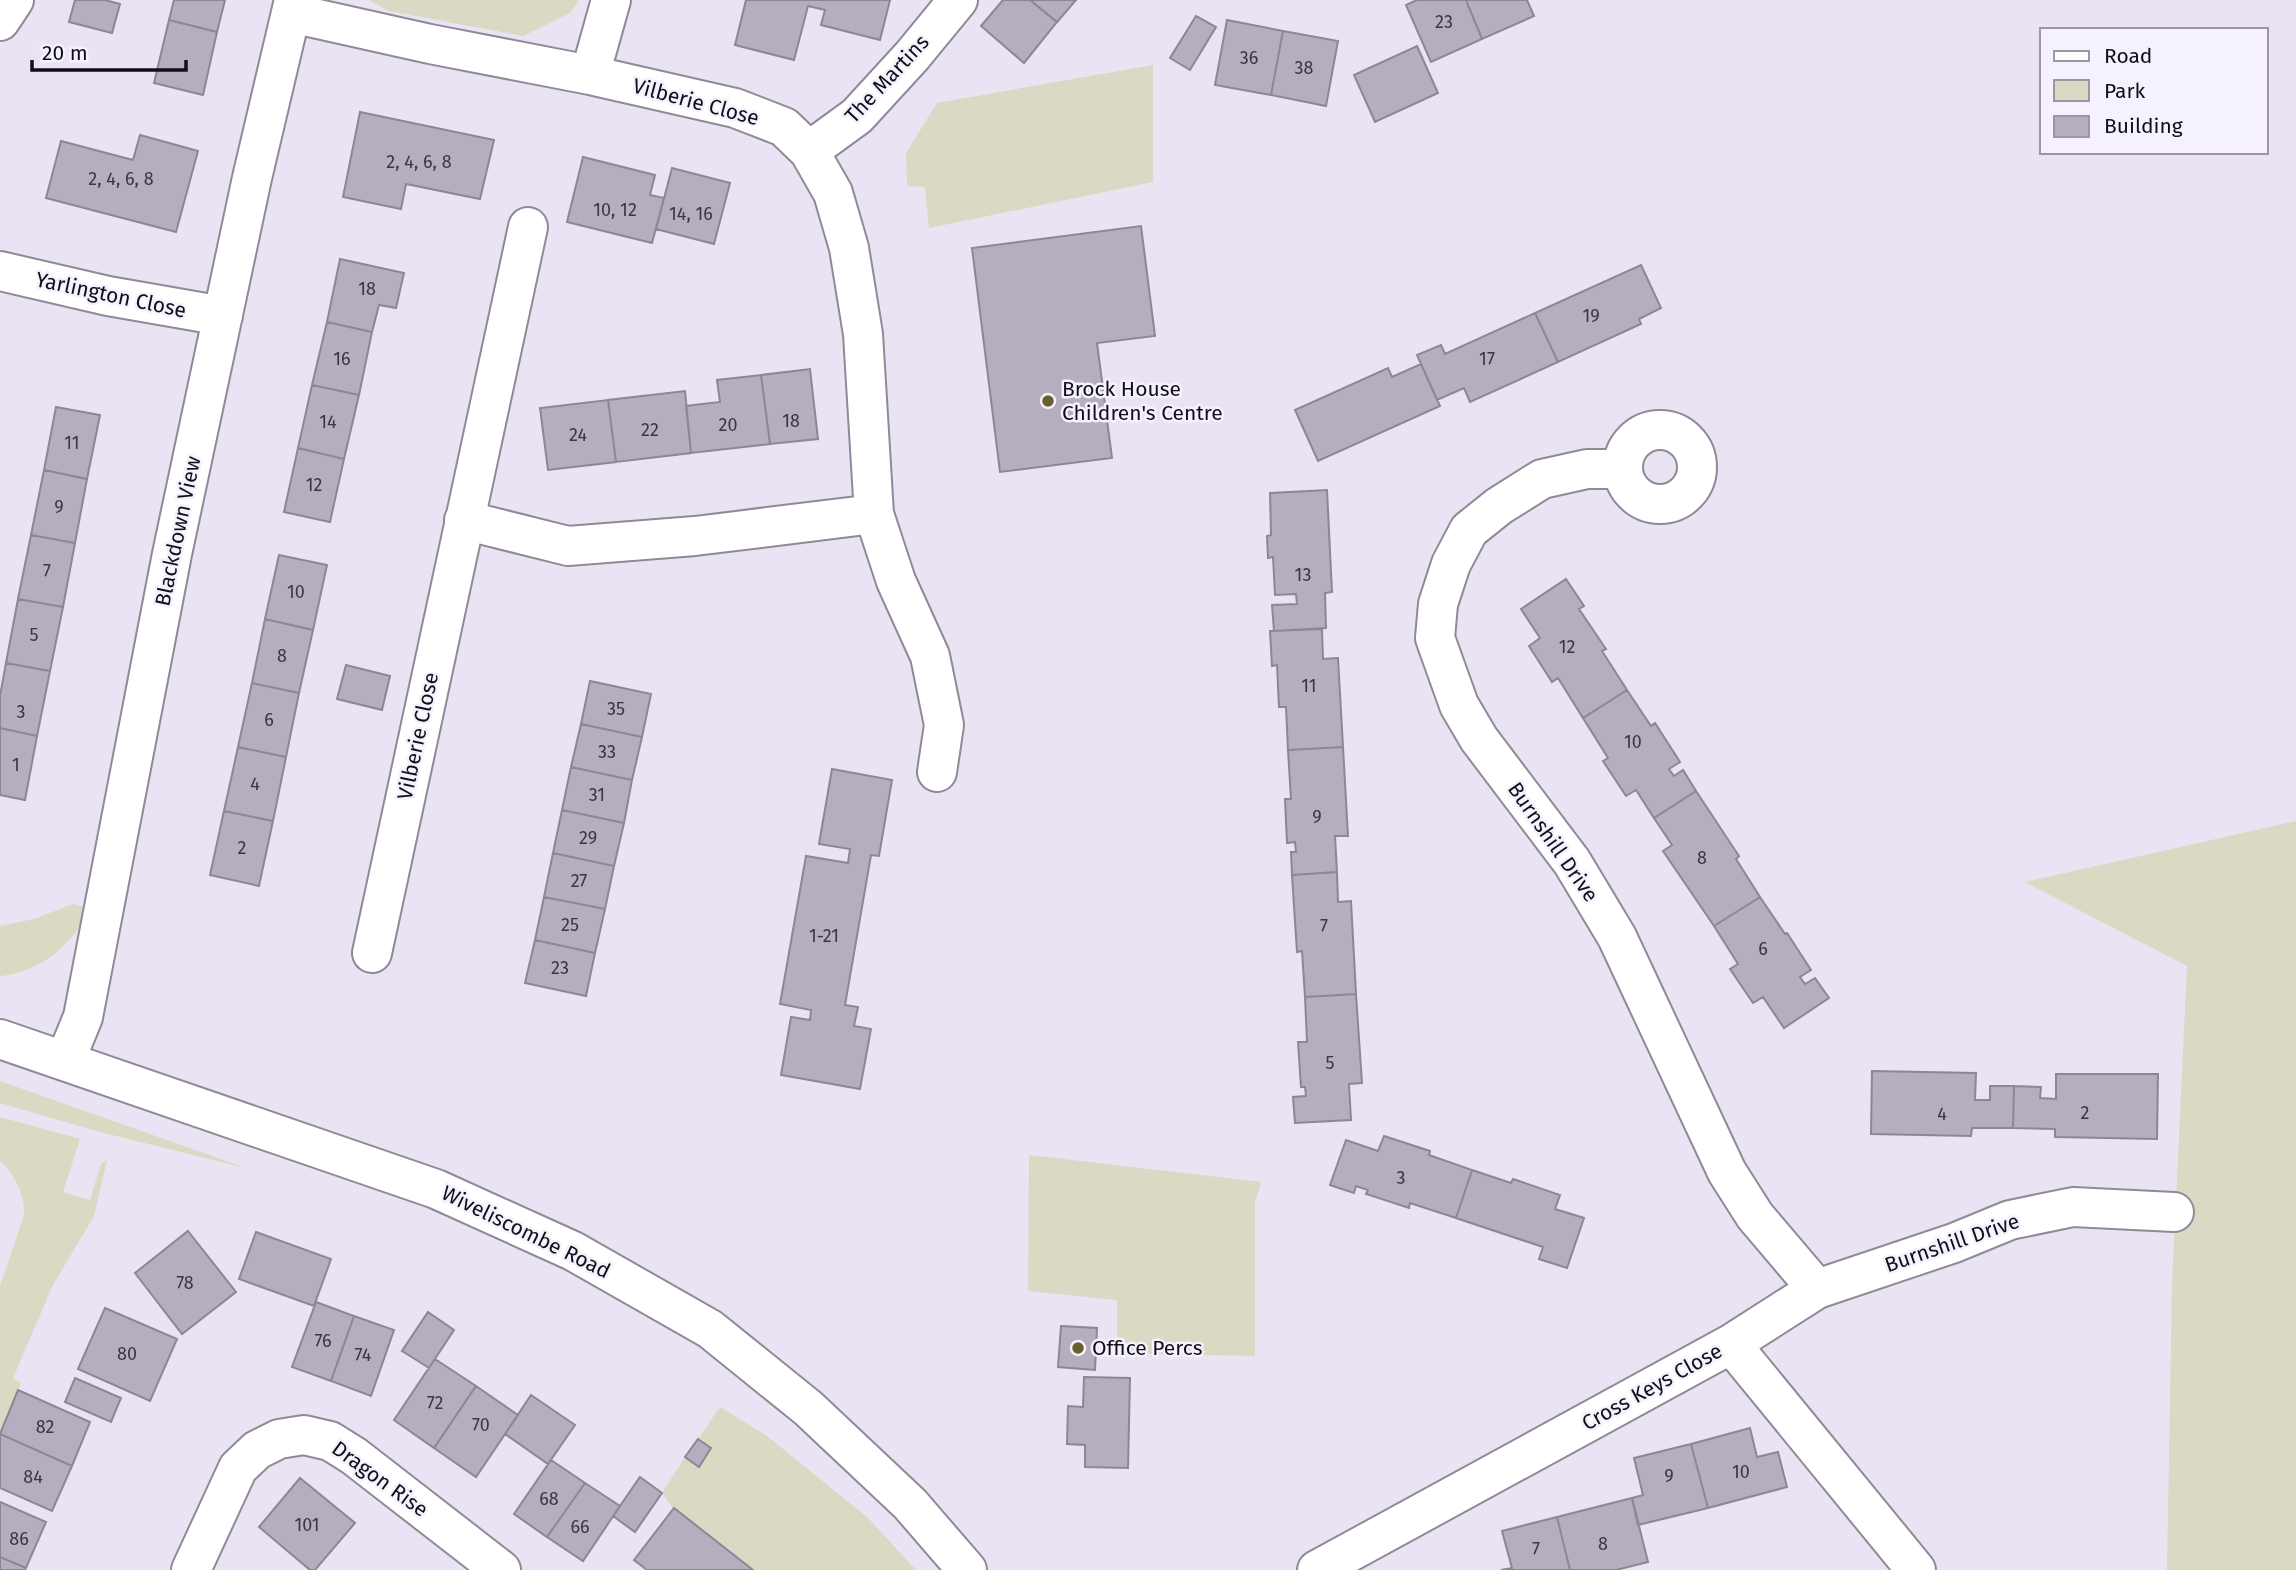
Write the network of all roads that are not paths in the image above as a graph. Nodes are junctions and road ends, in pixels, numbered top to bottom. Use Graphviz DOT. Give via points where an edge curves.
graph roads {
  1 [pos="14,0"];
  2 [pos="611,0"];
  3 [pos="958,0"];
  4 [pos="292,6"];
  5 [pos="0,21"];
  6 [pos="590,75"];
  7 [pos="809,151"];
  8 [pos="528,227"];
  9 [pos="0,271"];
  10 [pos="223,316"];
  11 [pos="1622,469"];
  12 [pos="874,514"];
  13 [pos="464,520"];
  14 [pos="937,772"];
  15 [pos="372,953"];
  16 [pos="0,1039"];
  17 [pos="65,1061"];
  18 [pos="2174,1212"];
  19 [pos="1817,1289"];
  20 [pos="1731,1344"];
  21 [pos="191,1570"];
  22 [pos="501,1570"];
  23 [pos="967,1570"];
  24 [pos="1317,1570"];
  25 [pos="1916,1570"];
  1 -- 5 [label="street"];
  2 -- 6 [label="street"];
  3 -- 7 [label="street, The Martins" via="857,116"];
  4 -- 6 [label="street, Vilberie Close" via="430,44"];
  4 -- 10 [label="street, Blackdown View"];
  6 -- 7 [label="street, Vilberie Close" via="735,108 784,127"];
  7 -- 12 [label="street, Vilberie Close" via="834,193 849,247 863,334"];
  8 -- 13 [label="street, Vilberie Close"];
  9 -- 10 [label="street, Yarlington Close"];
  10 -- 17 [label="street, Blackdown View" via="83,1017"];
  11 -- 19 [label="street, Burnshill Drive" via="1587,469 1542,479 1469,530 1438,604 1435,638 1449,681 1472,727 1572,862 1617,937 1727,1172 1755,1216"];
  12 -- 13 [label="street" via="568,546"];
  12 -- 14 [label="street, Vilberie Close" via="896,581 930,656 944,726"];
  13 -- 15 [label="street, Vilberie Close"];
  16 -- 17 [label="street, Wiveliscombe Road"];
  17 -- 23 [label="street, Wiveliscombe Road" via="436,1189 573,1251 710,1329 808,1408 909,1504"];
  18 -- 19 [label="street, Burnshill Drive" via="2073,1207 2010,1220"];
  19 -- 20 [label="street, Burnshill Drive"];
  20 -- 24 [label="street, Cross Keys Close"];
  20 -- 25 [label="street, Cross Keys Close"];
  21 -- 22 [label="street, Dragon Rise" via="239,1468 257,1450 279,1439 303,1435 330,1441 354,1456"];
}
